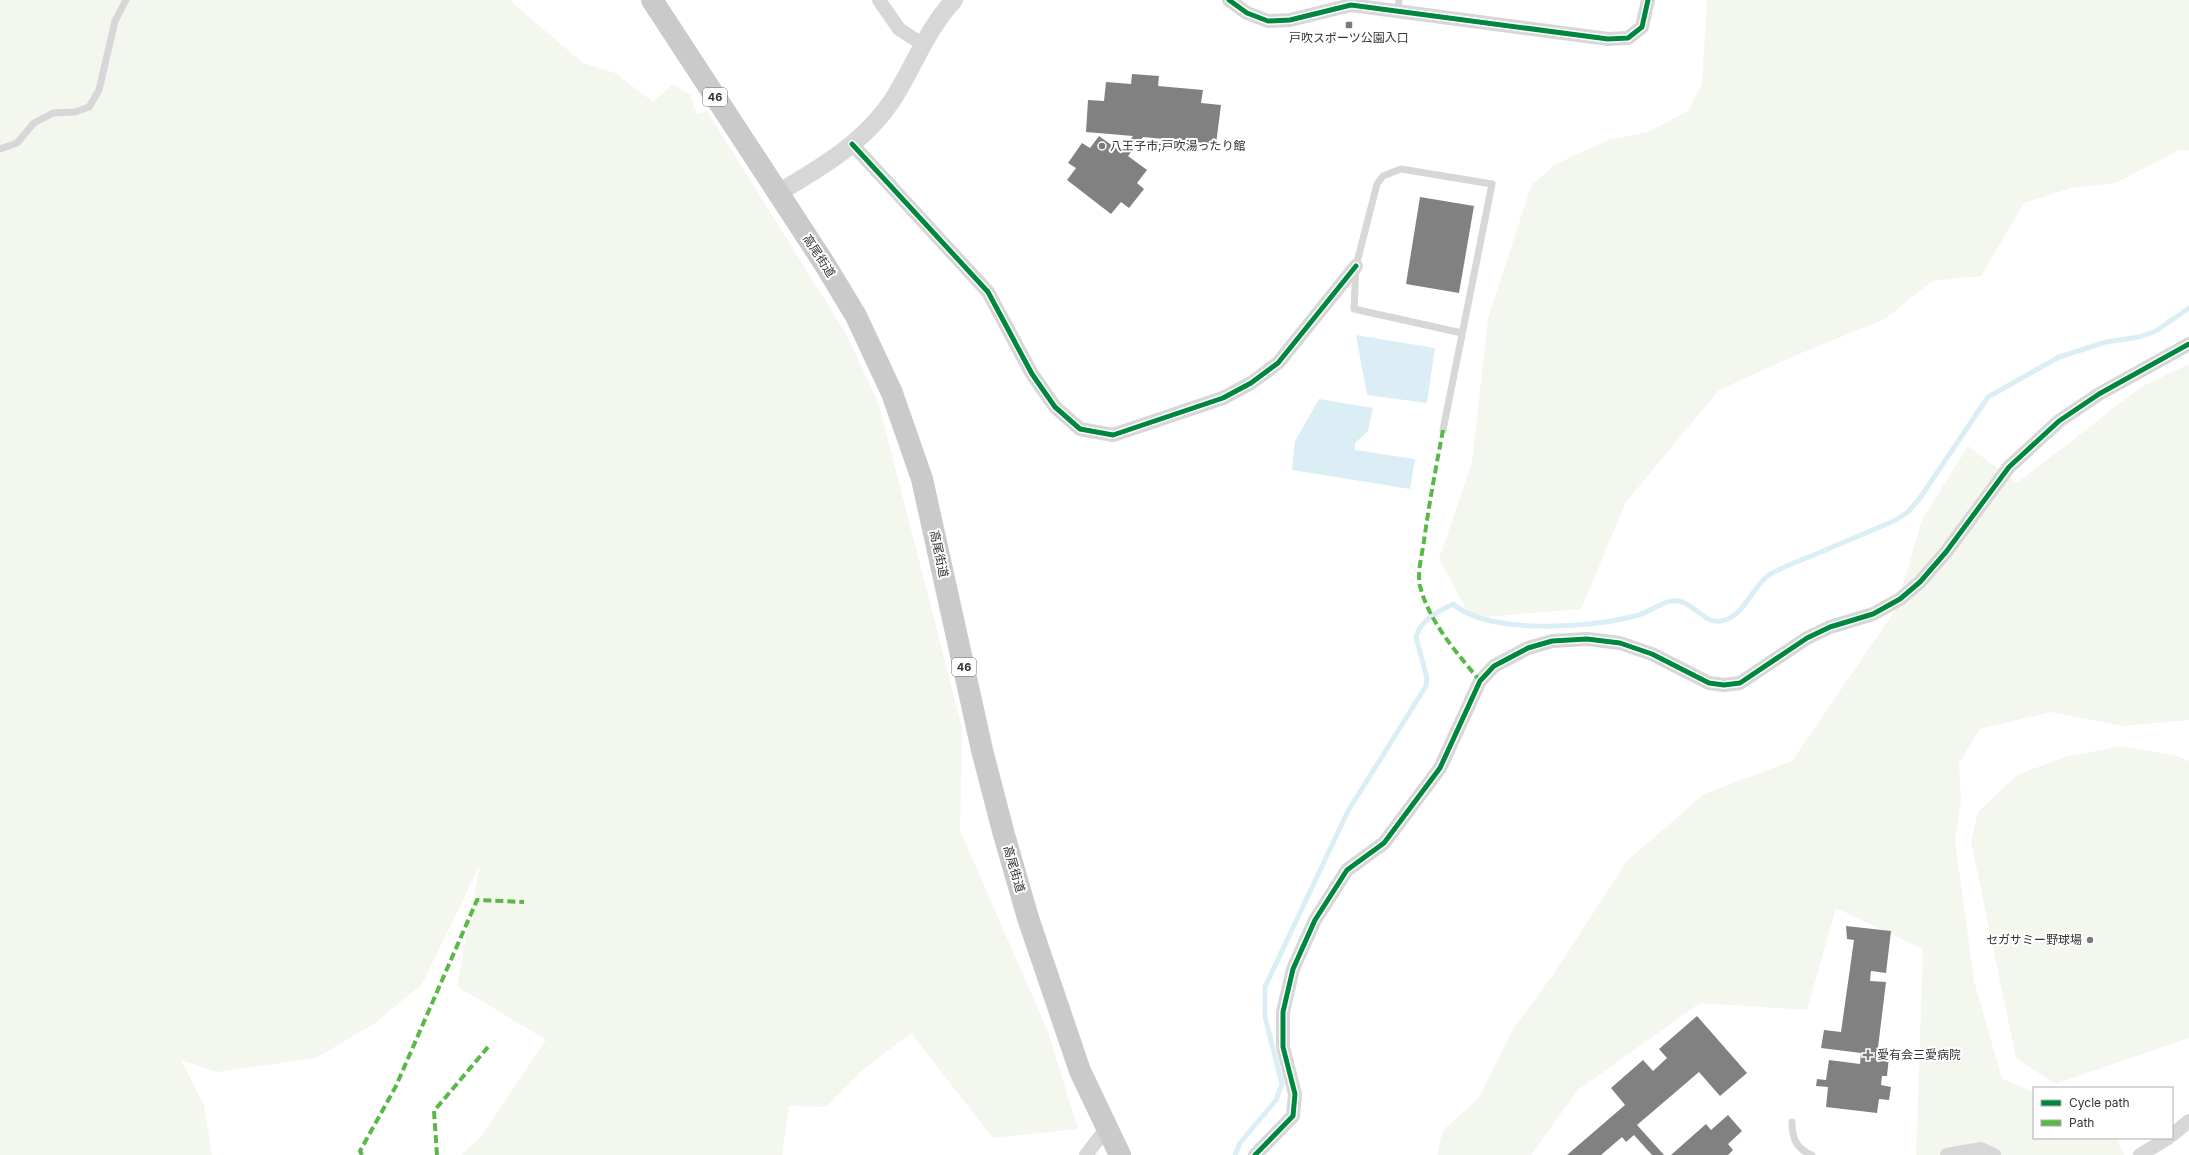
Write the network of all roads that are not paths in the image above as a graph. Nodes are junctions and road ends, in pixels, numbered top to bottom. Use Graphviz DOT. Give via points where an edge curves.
graph roads {
  1 [pos="126,0"];
  2 [pos="652,0"];
  3 [pos="879,0"];
  4 [pos="954,0"];
  5 [pos="1229,0"];
  6 [pos="1648,0"];
  7 [pos="1338,4"];
  8 [pos="1398,5"];
  9 [pos="922,44"];
  10 [pos="852,144"];
  11 [pos="0,149"];
  12 [pos="778,194"];
  13 [pos="1356,266"];
  14 [pos="1462,333"];
  15 [pos="2189,344"];
  16 [pos="1443,430"];
  17 [pos="2189,1121"];
  18 [pos="1792,1122"];
  19 [pos="1106,1129"];
  20 [pos="2173,1134"];
  21 [pos="2166,1139"];
  22 [pos="1086,1155"];
  23 [pos="1120,1155"];
  24 [pos="1254,1155"];
  25 [pos="1812,1155"];
  26 [pos="1947,1155"];
  27 [pos="1994,1155"];
  28 [pos="2140,1155"];
  1 -- 11 [label="lane" via="115,21 100,90 89,107 75,112 53,113 34,123 17,143"];
  2 -- 12 [label="main road, 高尾街道 / 46"];
  3 -- 9 [label="street" via="899,29"];
  4 -- 9 [label="street" via="939,16"];
  5 -- 7 [label="street" via="1247,13 1268,21 1290,20"];
  6 -- 8 [label="street" via="1642,27 1628,38 1608,38"];
  7 -- 8 [label="street"];
  9 -- 10 [label="street" via="895,96 876,122"];
  10 -- 12 [label="street" via="816,171"];
  10 -- 13 [label="street" via="988,292 1032,374 1055,407 1080,429 1113,435 1223,398 1251,383 1278,362"];
  12 -- 19 [label="main road, 高尾街道 / 46" via="856,316 881,367 908,434 922,479 982,750 1007,845 1066,1034"];
  13 -- 14 [label="lane" via="1354,309"];
  13 -- 14 [label="lane" via="1377,184 1383,176 1401,169 1492,184"];
  14 -- 16 [label="lane"];
  15 -- 24 [label="street" via="2099,394 2059,421 2009,467 1946,552 1920,582 1900,599 1873,614 1830,627 1807,638 1740,683 1709,683 1652,654 1620,643 1587,639 1552,641 1528,648 1494,666 1480,681 1440,768 1384,843 1347,870 1315,920 1293,969 1283,1012 1283,1047 1295,1094 1293,1116"];
  17 -- 20 [label="street"];
  18 -- 25 [label="lane" via="1792,1134 1796,1144 1804,1152"];
  19 -- 22 [label="street"];
  19 -- 23 [label="main road, 高尾街道 / 46"];
  21 -- 28 [label="street"];
  26 -- 27 [label="street" via="1981,1149"];
}
